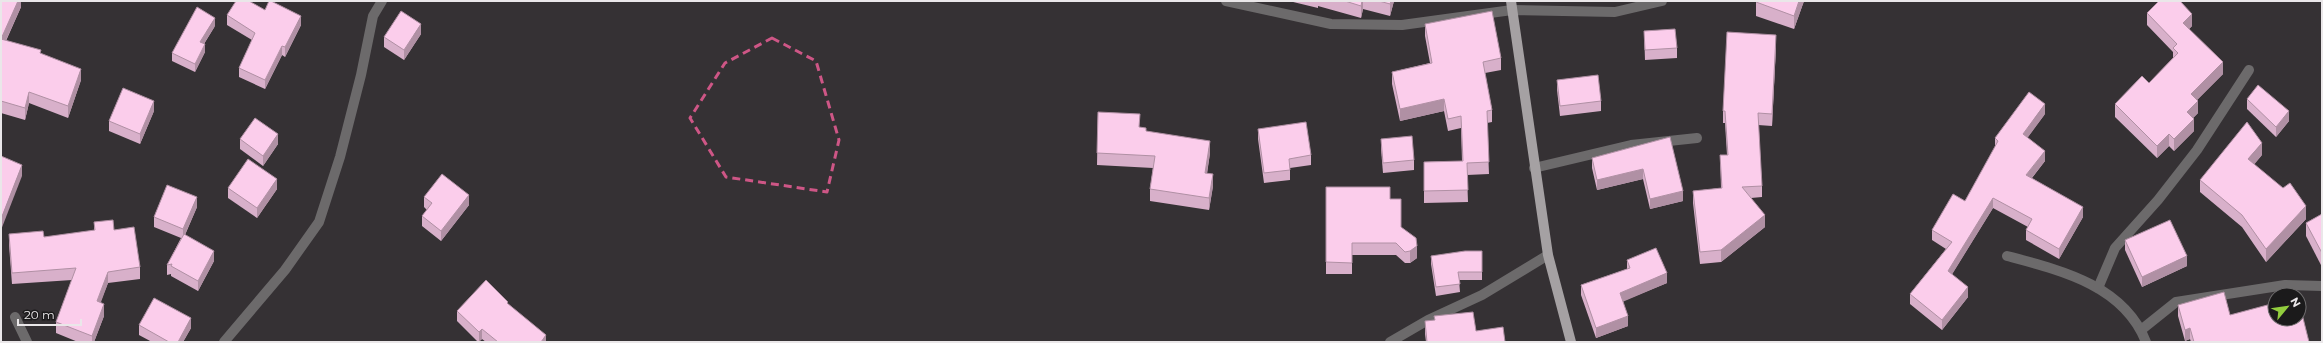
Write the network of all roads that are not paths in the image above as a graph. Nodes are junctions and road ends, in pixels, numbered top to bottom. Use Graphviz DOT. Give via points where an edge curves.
graph roads {
  1 [pos="382,1"];
  2 [pos="1226,1"];
  3 [pos="1662,1"];
  4 [pos="1512,6"];
  5 [pos="2249,70"];
  6 [pos="1697,138"];
  7 [pos="1534,168"];
  8 [pos="1548,255"];
  9 [pos="2007,256"];
  10 [pos="2322,286"];
  11 [pos="2098,288"];
  12 [pos="15,317"];
  13 [pos="2142,330"];
  14 [pos="27,342"];
  15 [pos="224,342"];
  16 [pos="1390,342"];
  17 [pos="1571,342"];
  18 [pos="2146,342"];
  1 -- 15 [label="street" via="374,16 344,142 319,222 285,270"];
  2 -- 4 [label="street" via="1331,24 1402,25"];
  3 -- 4 [label="street" via="1615,12"];
  4 -- 7 [label="main road"];
  5 -- 11 [label="street" via="2197,150 2158,200 2115,248"];
  6 -- 7 [label="street" via="1631,145"];
  7 -- 8 [label="main road"];
  8 -- 16 [label="street" via="1482,296 1428,320"];
  8 -- 17 [label="main road"];
  9 -- 11 [label="street" via="2066,272"];
  10 -- 13 [label="street" via="2285,285 2176,302"];
  11 -- 13 [label="street" via="2126,310"];
  12 -- 14 [label="street"];
  13 -- 18 [label="street"];
}
